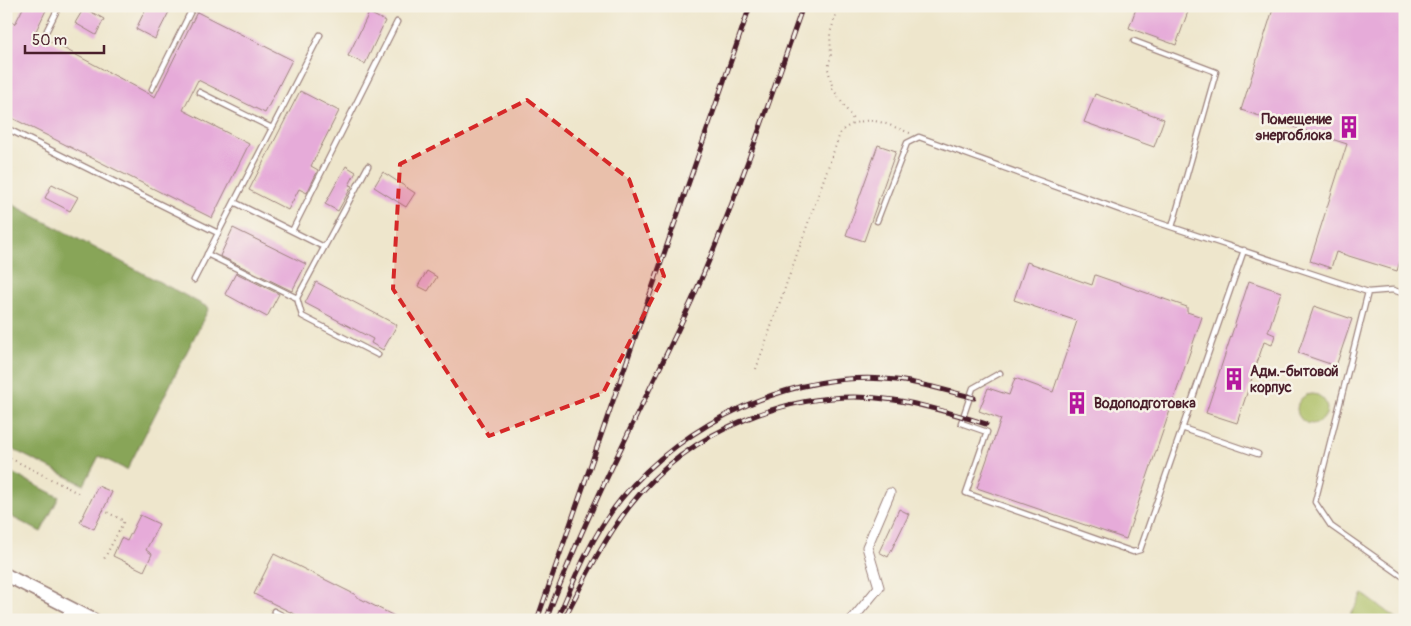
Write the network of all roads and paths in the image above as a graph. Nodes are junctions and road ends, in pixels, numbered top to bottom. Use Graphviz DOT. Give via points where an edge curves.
graph roads {
  1 [pos="59,6"];
  2 [pos="191,6"];
  3 [pos="839,6"];
  4 [pos="398,22"];
  5 [pos="47,30"];
  6 [pos="320,35"];
  7 [pos="1134,41"];
  8 [pos="152,89"];
  9 [pos="199,92"];
  10 [pos="854,122"];
  11 [pos="6,128"];
  12 [pos="272,128"];
  13 [pos="919,137"];
  14 [pos="368,166"];
  15 [pos="234,202"];
  16 [pos="877,221"];
  17 [pos="1172,227"];
  18 [pos="292,231"];
  19 [pos="218,233"];
  20 [pos="324,248"];
  21 [pos="1244,250"];
  22 [pos="207,254"];
  23 [pos="194,280"];
  24 [pos="1368,292"];
  25 [pos="1405,294"];
  26 [pos="297,298"];
  27 [pos="378,355"];
  28 [pos="756,369"];
  29 [pos="1000,373"];
  30 [pos="1182,428"];
  31 [pos="1258,454"];
  32 [pos="6,456"];
  33 [pos="78,493"];
  34 [pos="890,493"];
  35 [pos="103,510"];
  36 [pos="103,561"];
  37 [pos="6,575"];
  38 [pos="1405,578"];
  39 [pos="274,611"];
  40 [pos="68,614"];
  41 [pos="94,620"];
  42 [pos="290,620"];
  43 [pos="852,620"];
  1 -- 5 [label="lane"];
  2 -- 8 [label="lane"];
  3 -- 10 [label="path" via="830,33 828,69 833,89"];
  4 -- 18 [label="lane"];
  6 -- 12 [label="lane"];
  7 -- 17 [label="lane" via="1216,72"];
  9 -- 12 [label="lane"];
  10 -- 13 [label="path" via="877,121"];
  10 -- 28 [label="path" via="841,130"];
  11 -- 19 [label="lane"];
  12 -- 15 [label="lane"];
  13 -- 16 [label="lane" via="907,143"];
  13 -- 17 [label="lane"];
  14 -- 20 [label="lane"];
  15 -- 18 [label="lane"];
  15 -- 19 [label="lane"];
  17 -- 21 [label="lane"];
  18 -- 20 [label="lane"];
  19 -- 22 [label="lane"];
  20 -- 26 [label="lane"];
  21 -- 24 [label="lane"];
  21 -- 30 [label="lane"];
  22 -- 23 [label="lane"];
  22 -- 26 [label="lane"];
  24 -- 25 [label="lane" via="1393,290"];
  24 -- 38 [label="lane" via="1315,502 1331,526"];
  26 -- 27 [label="lane" via="302,316"];
  29 -- 30 [label="lane" via="973,388 961,423 987,432 966,494 1132,552 1140,550"];
  30 -- 31 [label="lane"];
  32 -- 33 [label="path"];
  34 -- 43 [label="street" via="867,547 879,587"];
  35 -- 36 [label="path" via="124,521"];
  37 -- 40 [label="street"];
  39 -- 42 [label="lane"];
  40 -- 41 [label="street"];
}
